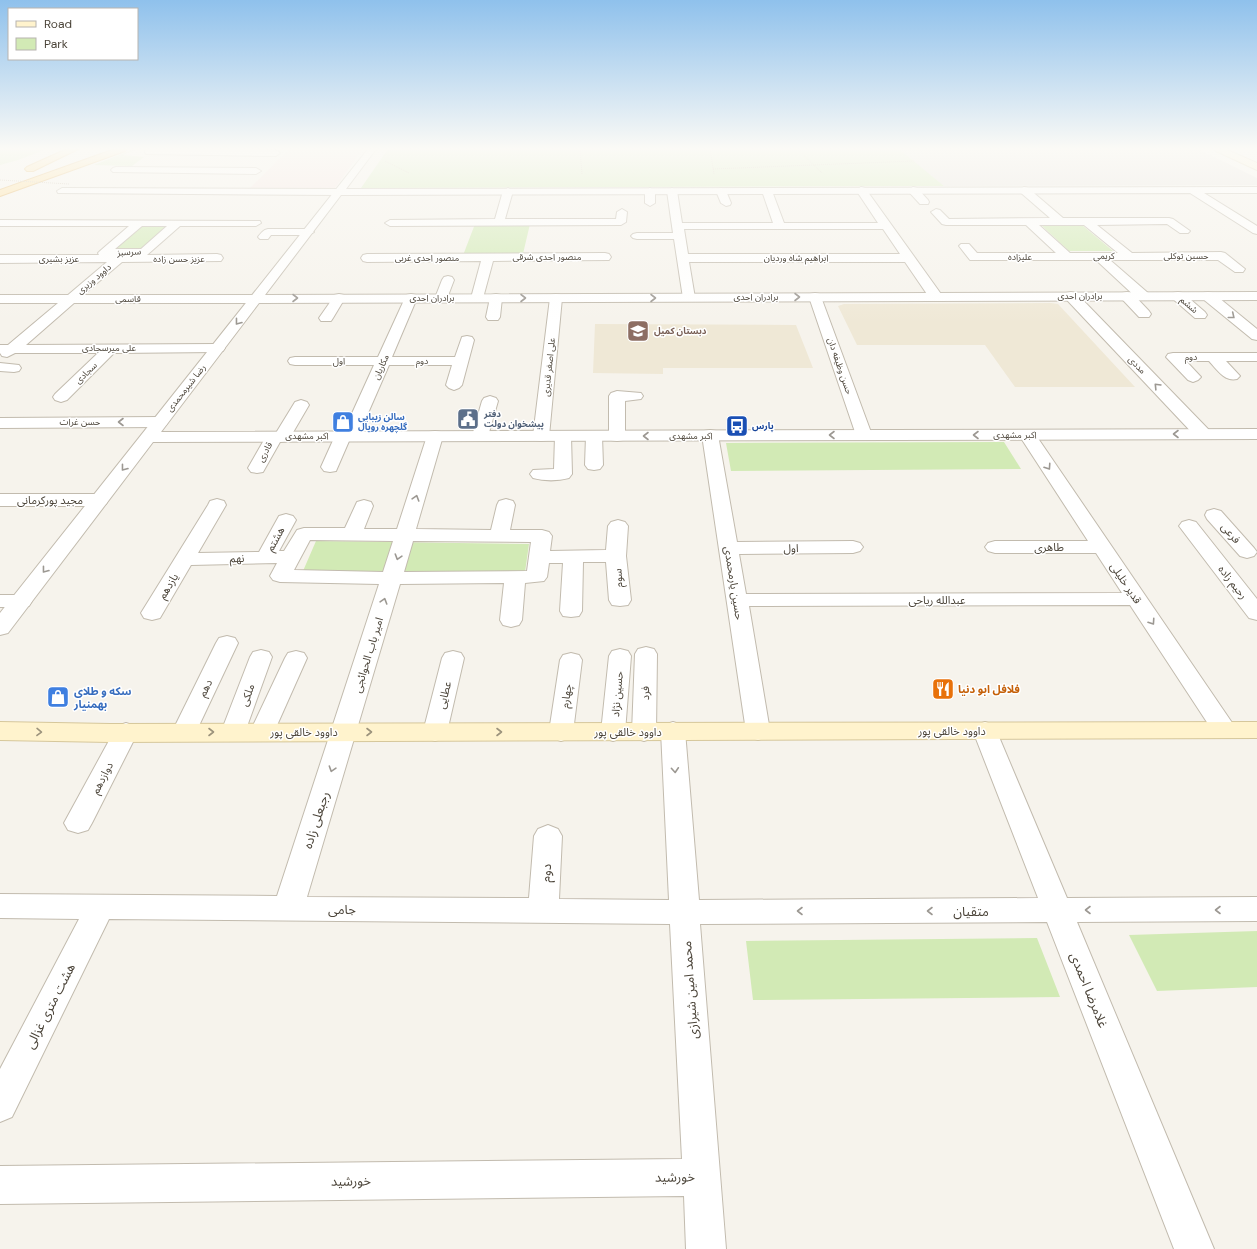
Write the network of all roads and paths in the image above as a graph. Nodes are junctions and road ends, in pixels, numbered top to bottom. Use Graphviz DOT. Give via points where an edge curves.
graph roads {
  1 [pos="327,207"];
  2 [pos="503,207"];
  3 [pos="675,207"];
  4 [pos="773,207"];
  5 [pos="873,207"];
  6 [pos="1044,207"];
  7 [pos="1219,207"];
  8 [pos="398,211"];
  9 [pos="998,211"];
  10 [pos="936,212"];
  11 [pos="123,213"];
  12 [pos="622,217"];
  13 [pos="176,218"];
  14 [pos="1060,221"];
  15 [pos="1086,221"];
  16 [pos="530,222"];
  17 [pos="1010,222"];
  18 [pos="1029,222"];
  19 [pos="0,223"];
  20 [pos="87,223"];
  21 [pos="110,223"];
  22 [pos="139,223"];
  23 [pos="256,223"];
  24 [pos="390,223"];
  25 [pos="471,223"];
  26 [pos="499,223"];
  27 [pos="780,226"];
  28 [pos="886,226"];
  29 [pos="679,231"];
  30 [pos="1184,231"];
  31 [pos="1257,231"];
  32 [pos="308,232"];
  33 [pos="75,233"];
  34 [pos="384,233"];
  35 [pos="637,236"];
  36 [pos="264,237"];
  37 [pos="61,246"];
  38 [pos="79,246"];
  39 [pos="965,246"];
  40 [pos="121,256"];
  41 [pos="1066,256"];
  42 [pos="1099,256"];
  43 [pos="1129,256"];
  44 [pos="605,257"];
  45 [pos="164,258"];
  46 [pos="367,258"];
  47 [pos="458,258"];
  48 [pos="488,258"];
  49 [pos="524,258"];
  50 [pos="683,258"];
  51 [pos="908,258"];
  52 [pos="43,259"];
  53 [pos="60,259"];
  54 [pos="218,259"];
  55 [pos="2,265"];
  56 [pos="154,268"];
  57 [pos="1239,269"];
  58 [pos="196,288"];
  59 [pos="1071,296"];
  60 [pos="1126,296"];
  61 [pos="1143,296"];
  62 [pos="1178,296"];
  63 [pos="1208,296"];
  64 [pos="1257,296"];
  65 [pos="815,297"];
  66 [pos="936,297"];
  67 [pos="339,298"];
  68 [pos="411,298"];
  69 [pos="441,298"];
  70 [pos="477,298"];
  71 [pos="496,298"];
  72 [pos="556,298"];
  73 [pos="689,298"];
  74 [pos="70,299"];
  75 [pos="187,299"];
  76 [pos="256,299"];
  77 [pos="3,301"];
  78 [pos="1144,314"];
  79 [pos="1200,315"];
  80 [pos="493,317"];
  81 [pos="326,318"];
  82 [pos="1257,336"];
  83 [pos="467,340"];
  84 [pos="111,348"];
  85 [pos="218,348"];
  86 [pos="6,349"];
  87 [pos="1213,357"];
  88 [pos="1257,357"];
  89 [pos="0,359"];
  90 [pos="295,361"];
  91 [pos="384,361"];
  92 [pos="461,361"];
  93 [pos="1232,376"];
  94 [pos="1193,377"];
  95 [pos="454,385"];
  96 [pos="635,396"];
  97 [pos="61,397"];
  98 [pos="490,402"];
  99 [pos="301,405"];
  100 [pos="0,423"];
  101 [pos="154,430"];
  102 [pos="1203,434"];
  103 [pos="1257,434"];
  104 [pos="864,435"];
  105 [pos="1027,435"];
  106 [pos="347,436"];
  107 [pos="434,436"];
  108 [pos="480,436"];
  109 [pos="541,436"];
  110 [pos="563,436"];
  111 [pos="594,436"];
  112 [pos="617,436"];
  113 [pos="710,436"];
  114 [pos="278,437"];
  115 [pos="594,465"];
  116 [pos="330,467"];
  117 [pos="257,468"];
  118 [pos="539,474"];
  119 [pos="0,500"];
  120 [pos="99,500"];
  121 [pos="217,505"];
  122 [pos="506,505"];
  123 [pos="364,506"];
  124 [pos="1214,515"];
  125 [pos="286,520"];
  126 [pos="618,526"];
  127 [pos="1188,526"];
  128 [pos="352,535"];
  129 [pos="404,535"];
  130 [pos="499,536"];
  131 [pos="853,547"];
  132 [pos="995,547"];
  133 [pos="1102,547"];
  134 [pos="729,548"];
  135 [pos="1209,552"];
  136 [pos="1252,552"];
  137 [pos="616,556"];
  138 [pos="291,557"];
  139 [pos="539,557"];
  140 [pos="573,557"];
  141 [pos="184,558"];
  142 [pos="265,558"];
  143 [pos="515,577"];
  144 [pos="391,578"];
  145 [pos="1137,599"];
  146 [pos="620,600"];
  147 [pos="737,600"];
  148 [pos="10,601"];
  149 [pos="571,610"];
  150 [pos="152,613"];
  151 [pos="1257,613"];
  152 [pos="511,620"];
  153 [pos="0,628"];
  154 [pos="227,643"];
  155 [pos="646,654"];
  156 [pos="620,656"];
  157 [pos="261,658"];
  158 [pos="296,658"];
  159 [pos="453,658"];
  160 [pos="571,660"];
  161 [pos="1225,730"];
  162 [pos="1257,730"];
  163 [pos="0,731"];
  164 [pos="673,731"];
  165 [pos="758,731"];
  166 [pos="985,731"];
  167 [pos="126,732"];
  168 [pos="184,732"];
  169 [pos="234,732"];
  170 [pos="262,732"];
  171 [pos="344,732"];
  172 [pos="435,732"];
  173 [pos="562,732"];
  174 [pos="613,732"];
  175 [pos="644,732"];
  176 [pos="78,823"];
  177 [pos="548,836"];
  178 [pos="0,906"];
  179 [pos="100,907"];
  180 [pos="288,909"];
  181 [pos="1056,910"];
  182 [pos="1257,910"];
  183 [pos="543,911"];
  184 [pos="684,912"];
  185 [pos="0,1105"];
  186 [pos="702,1177"];
  187 [pos="0,1185"];
  188 [pos="706,1249"];
  189 [pos="1194,1249"];
  1 -- 32 [label="street, رضا شیرمحمدی"];
  2 -- 26 [label="street"];
  3 -- 29 [label="street"];
  4 -- 27 [label="street"];
  5 -- 28 [label="street"];
  6 -- 14 [label="street"];
  7 -- 31 [label="street"];
  8 -- 24 [label="street"];
  9 -- 17 [label="street"];
  10 -- 17 [label="street" via="946,222"];
  11 -- 21 [label="street"];
  12 -- 16 [label="street"];
  13 -- 22 [label="street" via="165,223"];
  13 -- 23 [label="street"];
  13 -- 40 [label="street, سرسبز" via="144,252"];
  14 -- 15 [label="street"];
  14 -- 18 [label="street"];
  15 -- 30 [label="street" via="1169,221"];
  15 -- 43 [label="street, کریمی"];
  16 -- 26 [label="street"];
  16 -- 49 [label="street"];
  17 -- 18 [label="street"];
  18 -- 41 [label="street"];
  19 -- 20 [label="street" via="19,228 35,217"];
  20 -- 21 [label="street"];
  20 -- 33 [label="street"];
  21 -- 22 [label="street"];
  22 -- 40 [label="street, سرسبز" via="104,253"];
  24 -- 25 [label="street"];
  24 -- 34 [label="street"];
  25 -- 26 [label="street"];
  25 -- 47 [label="street"];
  27 -- 28 [label="street"];
  27 -- 29 [label="street" via="734,221"];
  28 -- 51 [label="street"];
  29 -- 35 [label="street"];
  29 -- 50 [label="street"];
  32 -- 36 [label="street" via="268,232"];
  32 -- 76 [label="street, رضا شیرمحمدی"];
  37 -- 52 [label="street"];
  38 -- 53 [label="street"];
  39 -- 41 [label="street, علیزاده" via="974,257"];
  40 -- 45 [label="street, عزیز حسن زاده"];
  40 -- 53 [label="street, عزیز بشیری"];
  40 -- 74 [label="street, داوود وزیری"];
  41 -- 42 [label="street, کریمی"];
  42 -- 43 [label="street, کریمی"];
  42 -- 61 [label="street"];
  43 -- 57 [label="street, حسین توکلی" via="1221,256"];
  44 -- 49 [label="street, منصور احدی شرقی" via="543,263"];
  45 -- 54 [label="street, عزیز حسن زاده"];
  45 -- 56 [label="street"];
  46 -- 47 [label="street, منصور احدی غربی"];
  47 -- 48 [label="street, منصور احدی غربی"];
  47 -- 69 [label="street"];
  48 -- 49 [label="street, منصور احدی شرقی"];
  48 -- 70 [label="street"];
  50 -- 51 [label="street, ابراهیم شاه وردیان"];
  50 -- 73 [label="street"];
  51 -- 66 [label="street"];
  52 -- 53 [label="street, عزیز بشیری"];
  52 -- 55 [label="street, عزیز بشیری" via="22,259"];
  58 -- 75 [label="street"];
  59 -- 60 [label="street, برادران احدی"];
  59 -- 66 [label="street, برادران احدی"];
  102 -- 59 [label="street, مددی, one-way"];
  60 -- 61 [label="street, برادران احدی"];
  60 -- 78 [label="street"];
  61 -- 62 [label="street, برادران احدی"];
  62 -- 63 [label="street, برادران احدی"];
  62 -- 79 [label="street, ششم"];
  63 -- 64 [label="street, برادران احدی"];
  63 -- 82 [label="street, one-way"];
  65 -- 66 [label="street, برادران احدی"];
  73 -- 65 [label="street, برادران احدی, one-way"];
  65 -- 104 [label="street, حسن وظیفه دان"];
  67 -- 68 [label="street, برادران احدی"];
  76 -- 67 [label="street, برادران احدی, one-way"];
  67 -- 81 [label="street"];
  68 -- 69 [label="street, برادران احدی"];
  68 -- 91 [label="street, مکاریان"];
  69 -- 70 [label="street, برادران احدی"];
  70 -- 71 [label="street, برادران احدی"];
  71 -- 72 [label="street, برادران احدی, one-way"];
  71 -- 80 [label="street"];
  72 -- 73 [label="street, برادران احدی, one-way"];
  72 -- 109 [label="street, علی اصغر قدیری"];
  74 -- 75 [label="street, قاسمی"];
  74 -- 77 [label="street, قاسمی"];
  74 -- 86 [label="street"];
  75 -- 76 [label="street, قاسمی"];
  76 -- 85 [label="street, رضا شیرمحمدی, one-way"];
  83 -- 92 [label="street"];
  84 -- 85 [label="street, علی میرسجادی"];
  84 -- 86 [label="street, علی میرسجادی"];
  84 -- 97 [label="street, سجادی"];
  85 -- 101 [label="street, رضا شیرمحمدی"];
  86 -- 89 [label="street"];
  87 -- 88 [label="street"];
  87 -- 93 [label="street"];
  87 -- 94 [label="street, دوم" via="1173,357"];
  90 -- 91 [label="street, اول"];
  91 -- 92 [label="street, دوم"];
  91 -- 106 [label="street, مکاریان"];
  92 -- 95 [label="street"];
  96 -- 112 [label="street" via="610,396"];
  98 -- 108 [label="street"];
  99 -- 114 [label="street"];
  101 -- 100 [label="street, حسن غرات, one-way"];
  101 -- 114 [label="street, اکبر مشهدی"];
  101 -- 120 [label="street, رضا شیرمحمدی, one-way"];
  102 -- 103 [label="street, اکبر مشهدی"];
  102 -- 105 [label="street, اکبر مشهدی, one-way"];
  105 -- 104 [label="street, اکبر مشهدی, one-way"];
  104 -- 113 [label="street, اکبر مشهدی, one-way"];
  105 -- 133 [label="street, قدیر خلیلی, one-way"];
  106 -- 107 [label="street, اکبر مشهدی"];
  106 -- 114 [label="street, اکبر مشهدی"];
  106 -- 116 [label="street, مکاریان"];
  107 -- 108 [label="street, اکبر مشهدی"];
  129 -- 107 [label="street, one-way"];
  108 -- 109 [label="street, اکبر مشهدی"];
  109 -- 110 [label="street, اکبر مشهدی"];
  110 -- 111 [label="street, اکبر مشهدی"];
  110 -- 118 [label="street" via="563,474"];
  111 -- 112 [label="street, اکبر مشهدی"];
  111 -- 115 [label="street"];
  113 -- 112 [label="street, اکبر مشهدی, one-way"];
  113 -- 134 [label="street, حسین یارمحمدی"];
  114 -- 117 [label="street, قادری"];
  119 -- 120 [label="street, مجید پورکرمانی"];
  120 -- 148 [label="street, رضا شیرمحمدی, one-way"];
  121 -- 141 [label="street"];
  122 -- 130 [label="street"];
  123 -- 128 [label="street"];
  124 -- 136 [label="street, فرعی"];
  125 -- 142 [label="street, هشتم"];
  126 -- 137 [label="street"];
  127 -- 135 [label="street"];
  128 -- 129 [label="street"];
  128 -- 138 [label="street" via="304,534"];
  129 -- 130 [label="street"];
  129 -- 144 [label="street, امیر باب الحوائجی, one-way"];
  130 -- 139 [label="street" via="542,536"];
  131 -- 134 [label="street, اول"];
  132 -- 133 [label="street, طاهری"];
  133 -- 145 [label="street, قدیر خلیلی"];
  134 -- 147 [label="street, حسین یارمحمدی"];
  135 -- 136 [label="street"];
  135 -- 151 [label="street, رحیم زاده"];
  137 -- 140 [label="street"];
  137 -- 146 [label="street, سوم"];
  138 -- 142 [label="street, نهم"];
  138 -- 144 [label="street" via="280,576"];
  139 -- 140 [label="street"];
  139 -- 143 [label="street" via="537,578"];
  140 -- 149 [label="street"];
  141 -- 142 [label="street, نهم"];
  141 -- 150 [label="street, یازدهم"];
  143 -- 144 [label="street"];
  143 -- 152 [label="street"];
  171 -- 144 [label="street, امیر باب الحوائجی, one-way"];
  145 -- 147 [label="street, عبدالله ریاحی"];
  145 -- 161 [label="street, قدیر خلیلی, one-way"];
  147 -- 165 [label="street, حسین یارمحمدی"];
  148 -- 153 [label="street, رضا شیرمحمدی"];
  154 -- 168 [label="street, دهم"];
  155 -- 175 [label="street, فرد"];
  156 -- 174 [label="street, حسین نژاد"];
  157 -- 169 [label="street, ملکی"];
  158 -- 170 [label="street"];
  159 -- 172 [label="street, عطایی"];
  160 -- 173 [label="street, چهارم"];
  161 -- 162 [label="main road, داوود خالقی پور"];
  161 -- 166 [label="main road, داوود خالقی پور"];
  163 -- 167 [label="main road, داوود خالقی پور, one-way"];
  164 -- 165 [label="main road, داوود خالقی پور"];
  164 -- 175 [label="main road, داوود خالقی پور"];
  164 -- 184 [label="street, محمد امین شیرازی, one-way"];
  165 -- 166 [label="main road, داوود خالقی پور"];
  166 -- 181 [label="street, غلامرضا احمدی"];
  167 -- 168 [label="main road, داوود خالقی پور"];
  167 -- 176 [label="street, دوازدهم"];
  168 -- 169 [label="main road, داوود خالقی پور, one-way"];
  169 -- 170 [label="main road, داوود خالقی پور"];
  170 -- 171 [label="main road, داوود خالقی پور"];
  171 -- 172 [label="main road, داوود خالقی پور, one-way"];
  171 -- 180 [label="street, رجبعلی زاده, one-way"];
  172 -- 173 [label="main road, داوود خالقی پور, one-way"];
  173 -- 174 [label="main road, داوود خالقی پور"];
  174 -- 175 [label="main road, داوود خالقی پور"];
  177 -- 183 [label="street, دوم"];
  178 -- 179 [label="street, جامی"];
  179 -- 180 [label="street, جامی"];
  179 -- 185 [label="street, هشت متری غزالی"];
  180 -- 183 [label="street, جامی"];
  182 -- 181 [label="street, متقیان, one-way"];
  181 -- 184 [label="street, متقیان, one-way"];
  181 -- 189 [label="street, غلامرضا احمدی"];
  183 -- 184 [label="street, جامی"];
  184 -- 186 [label="street, محمد امین شیرازی"];
  186 -- 187 [label="street, خورشید"];
  186 -- 188 [label="street, محمد امین شیرازی"];
}
